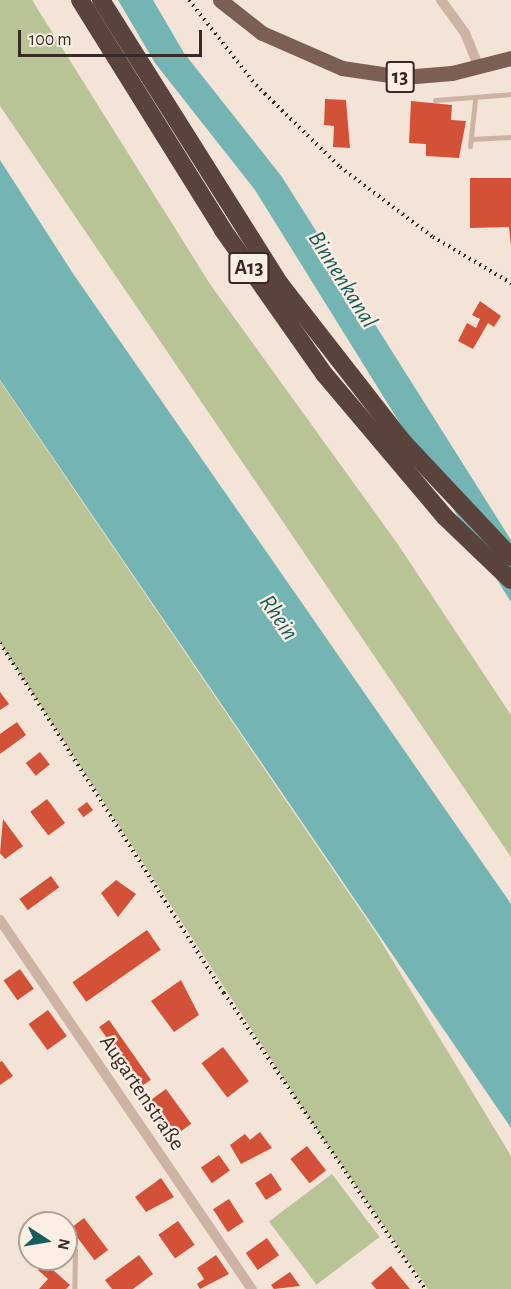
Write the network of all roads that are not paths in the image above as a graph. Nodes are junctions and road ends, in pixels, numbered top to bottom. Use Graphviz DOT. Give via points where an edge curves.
graph roads {
  1 [pos="81,0"];
  2 [pos="101,0"];
  3 [pos="220,0"];
  4 [pos="441,0"];
  5 [pos="511,58"];
  6 [pos="479,68"];
  7 [pos="511,94"];
  8 [pos="435,100"];
  9 [pos="476,100"];
  10 [pos="511,137"];
  11 [pos="472,139"];
  12 [pos="470,146"];
  13 [pos="511,557"];
  14 [pos="511,580"];
  15 [pos="0,920"];
  16 [pos="74,1271"];
  17 [pos="74,1289"];
  18 [pos="252,1289"];
  1 -- 14 [label="highway, A13" via="269,298 325,375 445,517"];
  2 -- 13 [label="highway, A13" via="280,284 404,443"];
  3 -- 6 [label="main road, 13" via="262,33 342,68 403,77"];
  4 -- 6 [label="street" via="465,33"];
  5 -- 6 [label="main road, 13"];
  7 -- 9 [label="lane"];
  8 -- 9 [label="lane"];
  9 -- 11 [label="lane"];
  10 -- 11 [label="lane"];
  11 -- 12 [label="lane"];
  15 -- 18 [label="street, Augartenstraße"];
  16 -- 17 [label="lane"];
}
